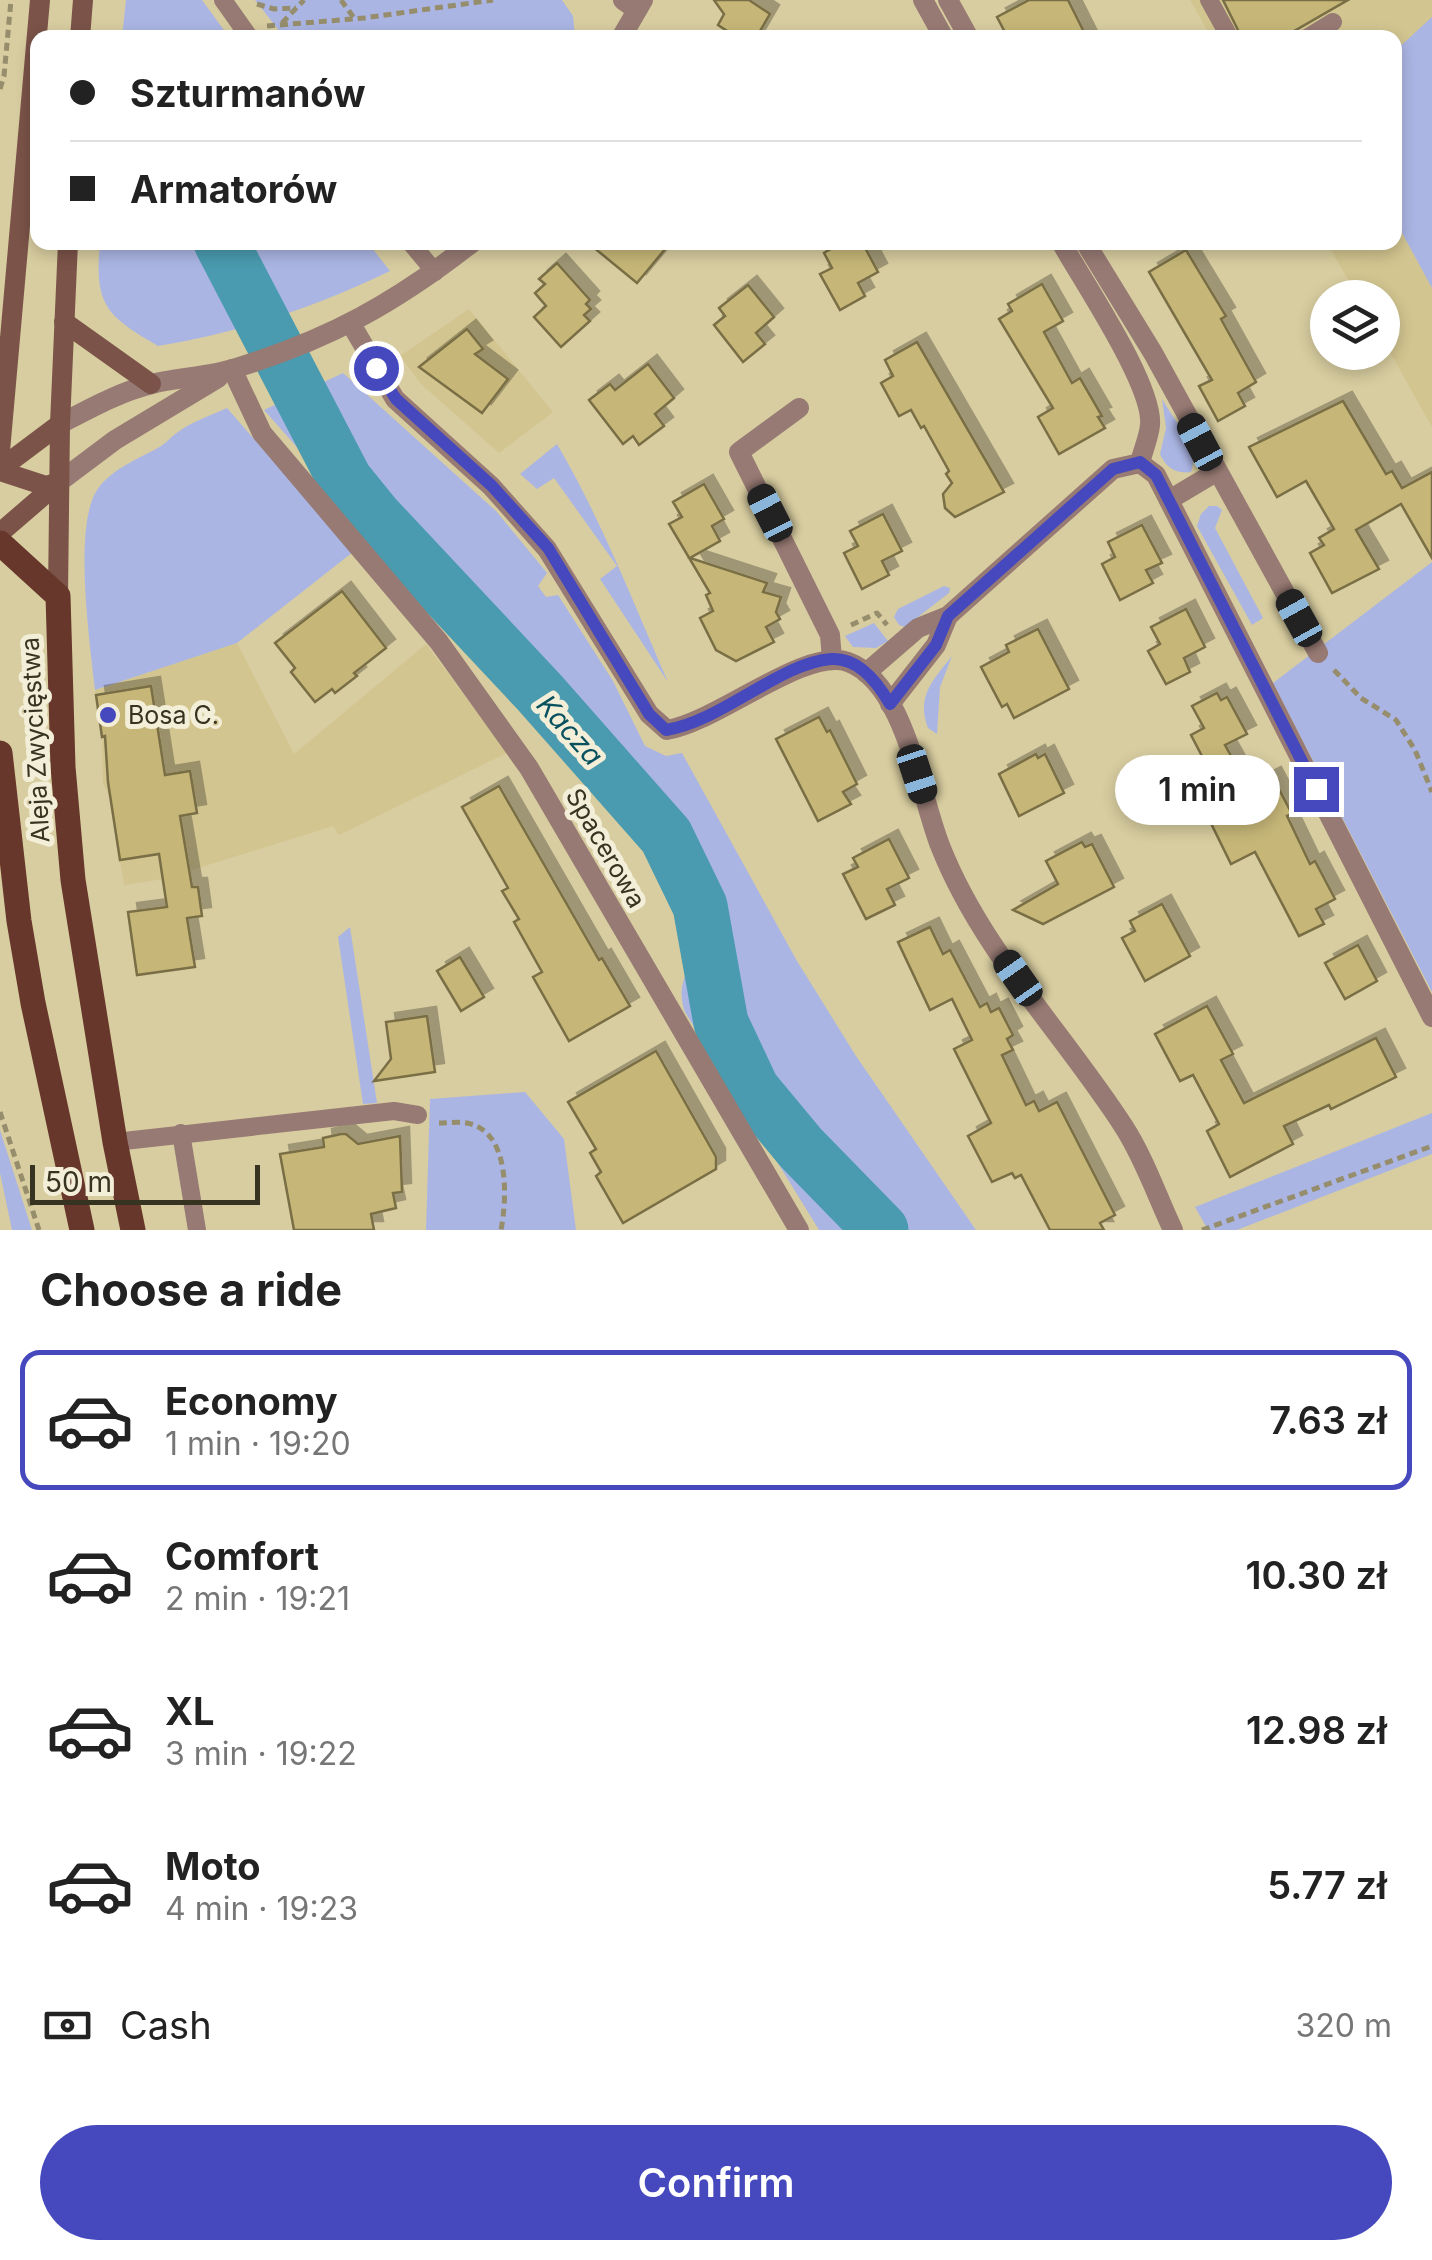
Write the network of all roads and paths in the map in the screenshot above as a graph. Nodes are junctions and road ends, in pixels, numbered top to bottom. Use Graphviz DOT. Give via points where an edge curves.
graph roads {
  1 [pos="11,0"];
  2 [pos="40,0"];
  3 [pos="83,0"];
  4 [pos="223,0"];
  5 [pos="250,0"];
  6 [pos="304,0"];
  7 [pos="341,0"];
  8 [pos="493,0"];
  9 [pos="923,0"];
  10 [pos="948,0"];
  11 [pos="1209,0"];
  12 [pos="634,3"];
  13 [pos="296,8"];
  14 [pos="355,19"];
  15 [pos="1334,22"];
  16 [pos="280,25"];
  17 [pos="37,30"];
  18 [pos="81,30"];
  19 [pos="243,30"];
  20 [pos="261,30"];
  21 [pos="624,30"];
  22 [pos="940,30"];
  23 [pos="965,30"];
  24 [pos="1226,30"];
  25 [pos="1320,30"];
  26 [pos="0,90"];
  27 [pos="30,113"];
  28 [pos="68,250"];
  29 [pos="417,250"];
  30 [pos="463,250"];
  31 [pos="1066,250"];
  32 [pos="1090,250"];
  33 [pos="435,272"];
  34 [pos="64,322"];
  35 [pos="352,324"];
  36 [pos="237,368"];
  37 [pos="151,384"];
  38 [pos="799,408"];
  39 [pos="60,424"];
  40 [pos="0,451"];
  41 [pos="1140,462"];
  42 [pos="0,470"];
  43 [pos="1216,472"];
  44 [pos="59,482"];
  45 [pos="1169,500"];
  46 [pos="0,533"];
  47 [pos="0,543"];
  48 [pos="58,596"];
  49 [pos="948,616"];
  50 [pos="1318,653"];
  51 [pos="832,659"];
  52 [pos="866,673"];
  53 [pos="890,704"];
  54 [pos="0,752"];
  55 [pos="1432,792"];
  56 [pos="1432,1018"];
  57 [pos="0,1112"];
  58 [pos="418,1115"];
  59 [pos="181,1133"];
  60 [pos="115,1142"];
  61 [pos="1432,1146"];
  62 [pos="39,1230"];
  63 [pos="82,1230"];
  64 [pos="133,1230"];
  65 [pos="196,1230"];
  66 [pos="500,1230"];
  67 [pos="799,1230"];
  68 [pos="1173,1230"];
  69 [pos="1202,1230"];
  1 -- 26 [label="path"];
  2 -- 17 [label="main road"];
  3 -- 18 [label="main road"];
  4 -- 19 [label="lane"];
  5 -- 13 [label="path"];
  6 -- 13 [label="path"];
  7 -- 14 [label="path"];
  8 -- 14 [label="path"];
  9 -- 22 [label="street"];
  10 -- 23 [label="street"];
  11 -- 24 [label="lane"];
  12 -- 21 [label="street"];
  13 -- 16 [label="path"];
  14 -- 16 [label="path"];
  15 -- 25 [label="lane"];
  16 -- 20 [label="path"];
  27 -- 40 [label="main road"];
  28 -- 34 [label="main road, Aleja Zwycięstwa"];
  29 -- 33 [label="lane"];
  30 -- 33 [label="street"];
  31 -- 41 [label="street" via="1146,400 1151,422"];
  32 -- 43 [label="street"];
  33 -- 35 [label="street"];
  34 -- 37 [label="main road"];
  34 -- 39 [label="main road, Aleja Zwycięstwa"];
  35 -- 36 [label="street"];
  35 -- 51 [label="street" via="396,399 492,486 548,548 649,714 666,730"];
  36 -- 37 [label="street"];
  36 -- 44 [label="street" via="115,440"];
  36 -- 67 [label="street, Spacerowa" via="262,433 440,642 530,768"];
  37 -- 39 [label="street"];
  38 -- 51 [label="street" via="739,452 830,635"];
  39 -- 42 [label="main road"];
  39 -- 44 [label="main road, Aleja Zwycięstwa"];
  41 -- 45 [label="street"];
  41 -- 49 [label="street" via="1113,469"];
  42 -- 44 [label="main road" via="46,486"];
  43 -- 45 [label="street"];
  43 -- 50 [label="street"];
  44 -- 46 [label="main road"];
  44 -- 48 [label="main road, Aleja Zwycięstwa"];
  45 -- 56 [label="street"];
  47 -- 48 [label="main road"];
  48 -- 60 [label="main road, Aleja Zwycięstwa" via="73,880"];
  49 -- 52 [label="street" via="918,628"];
  49 -- 53 [label="street" via="936,645"];
  50 -- 55 [label="path" via="1361,698 1396,720"];
  51 -- 52 [label="street"];
  52 -- 53 [label="street"];
  53 -- 68 [label="street" via="941,848 974,916 1126,1130"];
  54 -- 63 [label="main road, Aleja Zwycięstwa" via="32,1003"];
  57 -- 62 [label="path"];
  58 -- 59 [label="lane" via="394,1111"];
  58 -- 66 [label="path" via="471,1124 490,1135 504,1188"];
  59 -- 60 [label="lane"];
  59 -- 65 [label="lane"];
  60 -- 64 [label="main road, Aleja Zwycięstwa"];
  61 -- 69 [label="path"];
}
